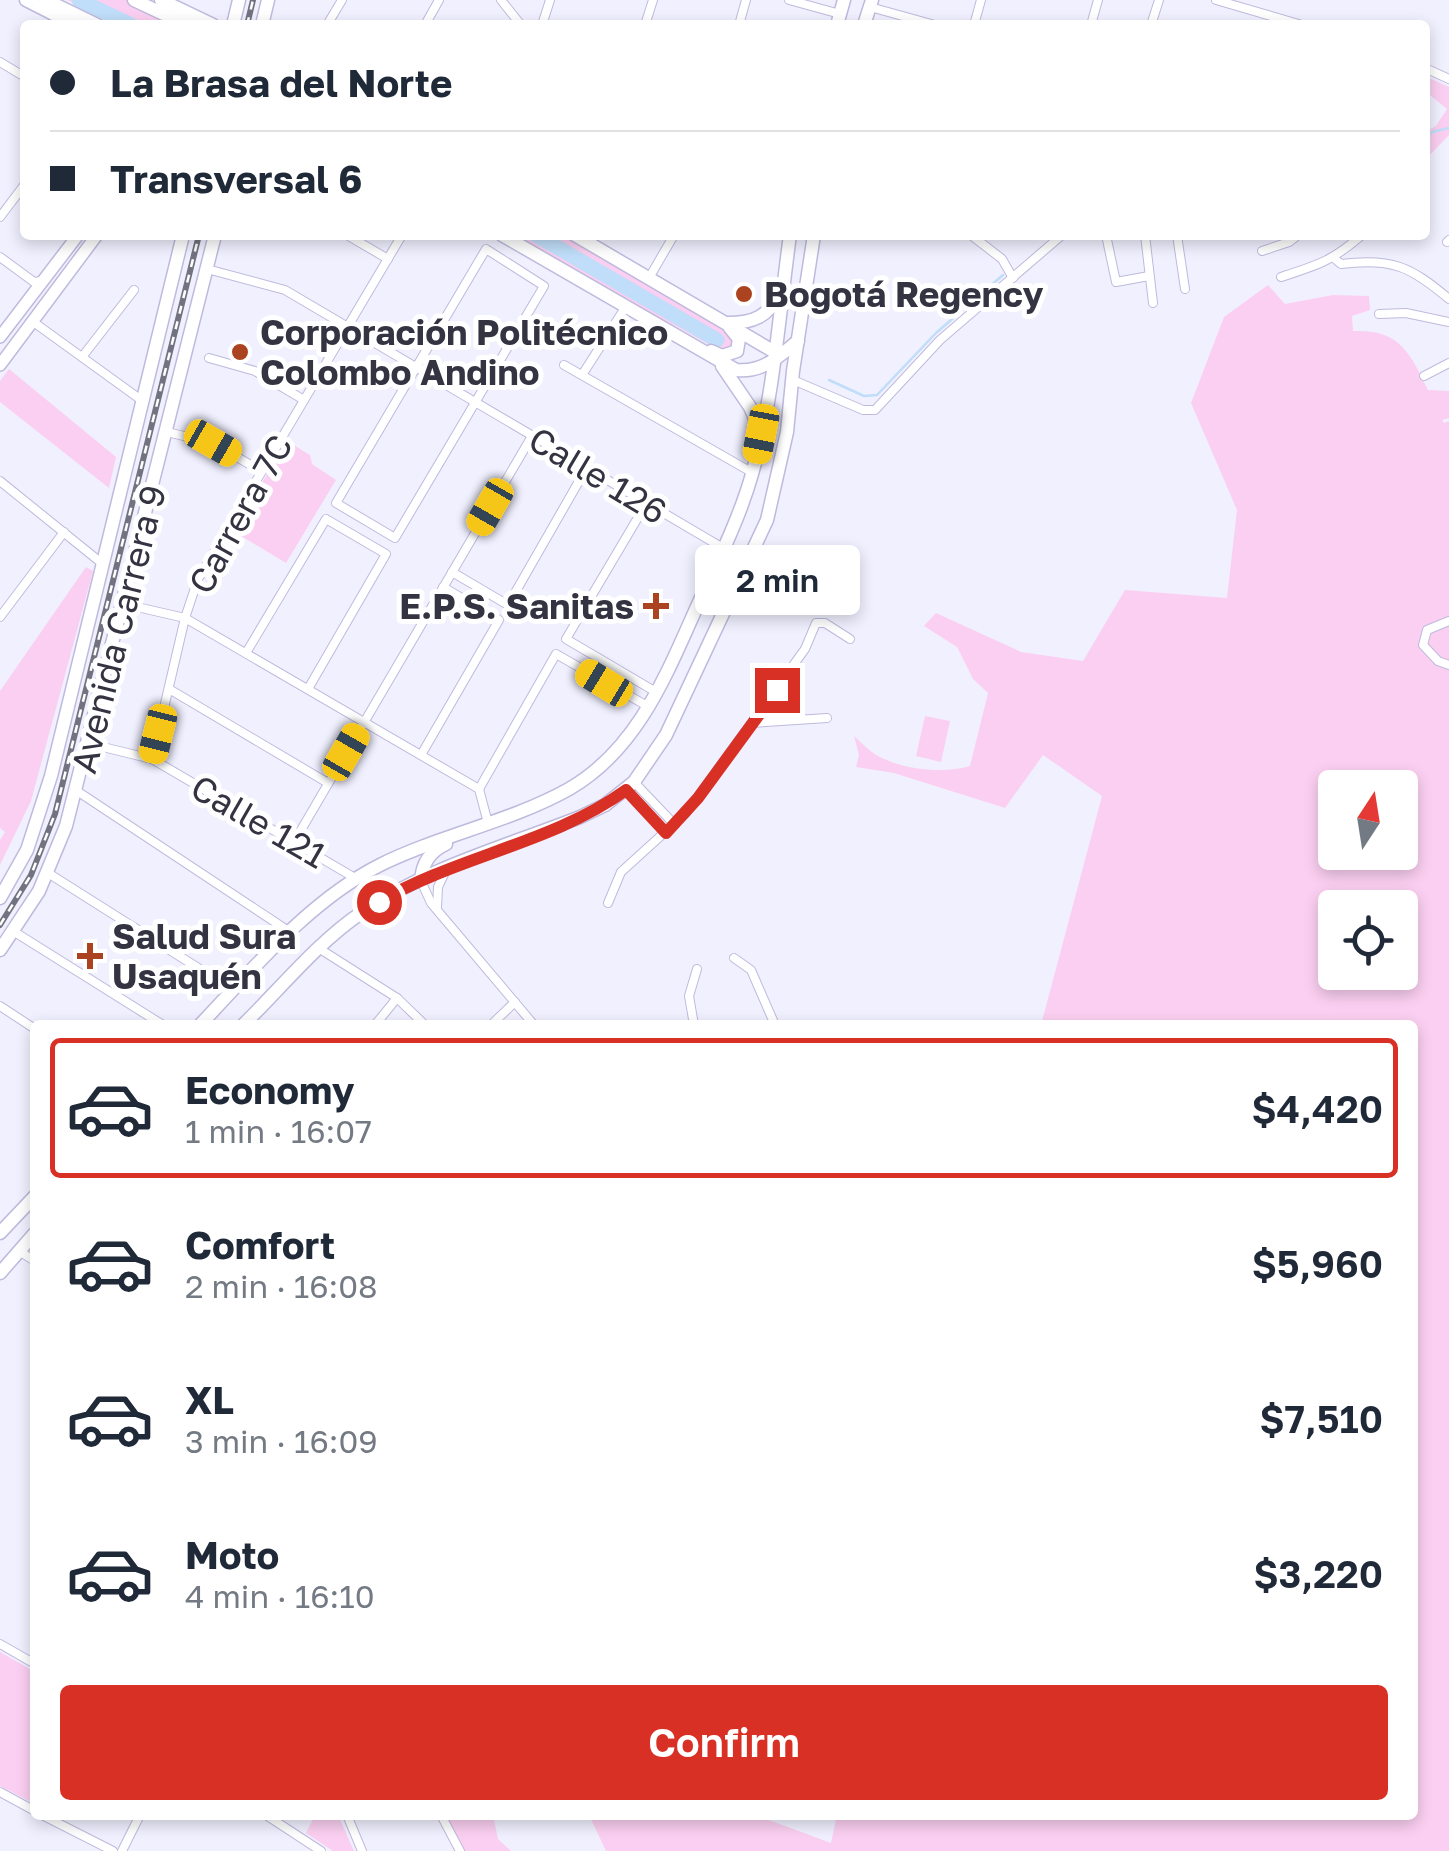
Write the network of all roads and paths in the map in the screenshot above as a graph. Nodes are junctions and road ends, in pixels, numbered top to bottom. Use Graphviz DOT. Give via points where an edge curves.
graph roads {
  1 [pos="26,0"];
  2 [pos="46,0"];
  3 [pos="134,0"];
  4 [pos="501,0"];
  5 [pos="789,0"];
  6 [pos="1216,0"];
  7 [pos="167,3"];
  8 [pos="871,4"];
  9 [pos="1245,4"];
  10 [pos="841,13"];
  11 [pos="1262,14"];
  12 [pos="65,20"];
  13 [pos="87,20"];
  14 [pos="176,20"];
  15 [pos="190,20"];
  16 [pos="203,20"];
  17 [pos="517,20"];
  18 [pos="920,20"];
  19 [pos="1260,20"];
  20 [pos="1284,20"];
  21 [pos="20,191"];
  22 [pos="0,217"];
  23 [pos="74,240"];
  24 [pos="93,240"];
  25 [pos="182,240"];
  26 [pos="214,240"];
  27 [pos="356,240"];
  28 [pos="399,240"];
  29 [pos="510,240"];
  30 [pos="584,240"];
  31 [pos="671,240"];
  32 [pos="789,240"];
  33 [pos="813,240"];
  34 [pos="978,240"];
  35 [pos="1056,240"];
  36 [pos="1107,240"];
  37 [pos="1145,240"];
  38 [pos="1178,240"];
  39 [pos="1292,240"];
  40 [pos="1354,240"];
  41 [pos="1262,251"];
  42 [pos="0,257"];
  43 [pos="388,259"];
  44 [pos="1335,259"];
  45 [pos="207,269"];
  46 [pos="1149,276"];
  47 [pos="1280,277"];
  48 [pos="649,278"];
  49 [pos="1013,278"];
  50 [pos="37,285"];
  51 [pos="783,286"];
  52 [pos="1186,289"];
  53 [pos="134,290"];
  54 [pos="1449,299"];
  55 [pos="1153,303"];
  56 [pos="625,308"];
  57 [pos="703,309"];
  58 [pos="1379,314"];
  59 [pos="642,317"];
  60 [pos="32,321"];
  61 [pos="1449,322"];
  62 [pos="727,323"];
  63 [pos="347,328"];
  64 [pos="0,336"];
  65 [pos="798,340"];
  66 [pos="776,356"];
  67 [pos="82,357"];
  68 [pos="208,358"];
  69 [pos="720,364"];
  70 [pos="1449,364"];
  71 [pos="0,365"];
  72 [pos="564,366"];
  73 [pos="416,368"];
  74 [pos="582,375"];
  75 [pos="793,376"];
  76 [pos="1424,376"];
  77 [pos="304,400"];
  78 [pos="144,402"];
  79 [pos="474,402"];
  80 [pos="167,432"];
  81 [pos="761,434"];
  82 [pos="532,436"];
  83 [pos="586,469"];
  84 [pos="262,471"];
  85 [pos="752,473"];
  86 [pos="0,481"];
  87 [pos="646,504"];
  88 [pos="64,532"];
  89 [pos="724,548"];
  90 [pos="104,565"];
  91 [pos="452,572"];
  92 [pos="443,587"];
  93 [pos="124,604"];
  94 [pos="0,617"];
  95 [pos="186,618"];
  96 [pos="1449,621"];
  97 [pos="850,639"];
  98 [pos="246,653"];
  99 [pos="1449,665"];
  100 [pos="169,689"];
  101 [pos="308,689"];
  102 [pos="657,693"];
  103 [pos="648,707"];
  104 [pos="827,718"];
  105 [pos="364,722"];
  106 [pos="752,723"];
  107 [pos="106,748"];
  108 [pos="422,755"];
  109 [pos="152,759"];
  110 [pos="328,783"];
  111 [pos="630,786"];
  112 [pos="479,789"];
  113 [pos="76,792"];
  114 [pos="512,813"];
  115 [pos="488,822"];
  116 [pos="675,825"];
  117 [pos="666,833"];
  118 [pos="294,842"];
  119 [pos="446,870"];
  120 [pos="48,873"];
  121 [pos="355,878"];
  122 [pos="422,881"];
  123 [pos="0,898"];
  124 [pos="608,903"];
  125 [pos="438,912"];
  126 [pos="13,931"];
  127 [pos="290,932"];
  128 [pos="320,949"];
  129 [pos="0,950"];
  130 [pos="734,958"];
  131 [pos="697,969"];
  132 [pos="233,990"];
  133 [pos="397,998"];
  134 [pos="515,1002"];
  135 [pos="0,1006"];
  136 [pos="155,1020"];
  137 [pos="205,1020"];
  138 [pos="249,1020"];
  139 [pos="379,1020"];
  140 [pos="420,1020"];
  141 [pos="496,1020"];
  142 [pos="530,1020"];
  143 [pos="693,1020"];
  144 [pos="773,1020"];
  145 [pos="30,1026"];
  146 [pos="30,1201"];
  147 [pos="0,1233"];
  148 [pos="30,1240"];
  149 [pos="20,1251"];
  150 [pos="30,1258"];
  151 [pos="0,1273"];
  152 [pos="0,1644"];
  153 [pos="30,1661"];
  154 [pos="0,1792"];
  155 [pos="30,1808"];
  156 [pos="52,1820"];
  157 [pos="138,1820"];
  158 [pos="272,1820"];
  159 [pos="350,1820"];
  160 [pos="444,1820"];
  161 [pos="306,1847"];
  162 [pos="113,1851"];
  163 [pos="122,1851"];
  164 [pos="321,1851"];
  165 [pos="362,1851"];
  166 [pos="460,1851"];
  1 -- 12 [label="main road"];
  2 -- 13 [label="main road"];
  3 -- 14 [label="main road"];
  4 -- 17 [label="street"];
  5 -- 10 [label="street"];
  6 -- 9 [label="street"];
  7 -- 15 [label="main road"];
  7 -- 16 [label="main road"];
  8 -- 18 [label="street"];
  9 -- 11 [label="street"];
  11 -- 19 [label="street"];
  11 -- 20 [label="street"];
  21 -- 22 [label="street"];
  23 -- 50 [label="main road"];
  24 -- 60 [label="main road"];
  25 -- 78 [label="main road, Avenida Carrera 9"];
  26 -- 45 [label="main road, Avenida Carrera 9"];
  27 -- 43 [label="street"];
  28 -- 43 [label="street, Carrera 7C"];
  29 -- 56 [label="main road"];
  30 -- 48 [label="main road"];
  31 -- 48 [label="street"];
  32 -- 51 [label="main road"];
  33 -- 65 [label="main road"];
  34 -- 49 [label="street"];
  35 -- 49 [label="street"];
  36 -- 46 [label="street" via="1116,282"];
  37 -- 46 [label="street"];
  38 -- 52 [label="street"];
  39 -- 41 [label="street"];
  40 -- 44 [label="street"];
  42 -- 50 [label="street"];
  43 -- 63 [label="street, Carrera 7C"];
  44 -- 47 [label="street"];
  44 -- 54 [label="street" via="1398,264"];
  45 -- 63 [label="street, Calle 126" via="285,290"];
  45 -- 80 [label="main road, Avenida Carrera 9"];
  46 -- 55 [label="street"];
  48 -- 57 [label="main road"];
  49 -- 75 [label="street" via="869,412"];
  50 -- 64 [label="main road"];
  51 -- 62 [label="main road" via="760,318"];
  51 -- 66 [label="main road"];
  53 -- 67 [label="street"];
  56 -- 59 [label="main road"];
  56 -- 74 [label="street"];
  57 -- 59 [label="main road" via="737,335 734,353 717,354"];
  57 -- 62 [label="main road"];
  58 -- 61 [label="street"];
  59 -- 69 [label="main road"];
  60 -- 67 [label="street"];
  60 -- 71 [label="main road"];
  62 -- 66 [label="main road"];
  63 -- 73 [label="street, Calle 126"];
  63 -- 77 [label="street, Carrera 7C"];
  65 -- 66 [label="main road"];
  65 -- 75 [label="main road"];
  66 -- 69 [label="main road" via="747,372"];
  66 -- 75 [label="main road"];
  66 -- 81 [label="main road"];
  67 -- 78 [label="street"];
  68 -- 77 [label="street" via="255,371"];
  69 -- 81 [label="main road"];
  70 -- 76 [label="street"];
  72 -- 74 [label="street"];
  73 -- 79 [label="street, Calle 126"];
  73 -- 79 [label="street" via="486,249 544,286"];
  73 -- 79 [label="street" via="336,504 394,538"];
  74 -- 85 [label="street"];
  75 -- 111 [label="main road" via="767,520 673,722"];
  77 -- 84 [label="street, Carrera 7C"];
  78 -- 90 [label="main road, Avenida Carrera 9"];
  79 -- 82 [label="street, Calle 126"];
  80 -- 84 [label="street" via="213,443"];
  80 -- 93 [label="main road, Avenida Carrera 9"];
  81 -- 85 [label="main road"];
  82 -- 83 [label="street, Calle 126"];
  82 -- 91 [label="street"];
  83 -- 87 [label="street, Calle 126"];
  83 -- 91 [label="street" via="508,604"];
  84 -- 95 [label="street, Carrera 7C" via="198,579"];
  85 -- 89 [label="main road"];
  86 -- 88 [label="street"];
  87 -- 89 [label="street, Calle 126"];
  87 -- 102 [label="street" via="566,639"];
  88 -- 90 [label="street"];
  88 -- 94 [label="street"];
  89 -- 102 [label="main road"];
  90 -- 123 [label="main road, Avenida Carrera 9" via="36,826"];
  91 -- 92 [label="street"];
  92 -- 105 [label="street"];
  92 -- 108 [label="street" via="499,620"];
  93 -- 95 [label="street"];
  93 -- 113 [label="main road, Avenida Carrera 9"];
  95 -- 98 [label="street"];
  95 -- 100 [label="street, Carrera 7C"];
  96 -- 99 [label="street" via="1427,630 1422,645"];
  97 -- 106 [label="street" via="816,623 805,650"];
  98 -- 101 [label="street"];
  98 -- 101 [label="street" via="326,519 386,554"];
  100 -- 109 [label="street, Carrera 7C"];
  100 -- 110 [label="street"];
  101 -- 105 [label="street"];
  102 -- 103 [label="main road"];
  103 -- 112 [label="street" via="556,654"];
  103 -- 114 [label="main road" via="592,773"];
  104 -- 106 [label="street"];
  105 -- 108 [label="street"];
  105 -- 110 [label="street"];
  106 -- 116 [label="street"];
  107 -- 109 [label="street, Calle 121"];
  108 -- 112 [label="street"];
  109 -- 118 [label="street, Calle 121"];
  110 -- 118 [label="street"];
  111 -- 116 [label="street"];
  111 -- 117 [label="street"];
  111 -- 119 [label="main road" via="580,818"];
  112 -- 115 [label="street"];
  113 -- 120 [label="main road, Avenida Carrera 9"];
  113 -- 127 [label="street"];
  114 -- 115 [label="main road"];
  114 -- 122 [label="main road" via="435,848"];
  115 -- 121 [label="main road"];
  116 -- 117 [label="street"];
  117 -- 124 [label="street" via="621,872"];
  118 -- 121 [label="street, Calle 121"];
  119 -- 122 [label="main road"];
  119 -- 125 [label="street" via="436,894"];
  120 -- 126 [label="main road, Avenida Carrera 9"];
  120 -- 132 [label="street"];
  121 -- 127 [label="main road"];
  122 -- 125 [label="street"];
  122 -- 128 [label="main road" via="362,912"];
  125 -- 134 [label="street"];
  126 -- 129 [label="main road, Avenida Carrera 9"];
  126 -- 136 [label="street"];
  127 -- 132 [label="main road"];
  128 -- 133 [label="street"];
  128 -- 138 [label="main road"];
  130 -- 144 [label="street" via="752,970"];
  131 -- 143 [label="street" via="688,996"];
  132 -- 137 [label="main road"];
  133 -- 139 [label="street"];
  133 -- 140 [label="street"];
  134 -- 141 [label="street"];
  134 -- 142 [label="street"];
  135 -- 145 [label="street"];
  146 -- 147 [label="main road"];
  148 -- 149 [label="main road"];
  149 -- 150 [label="street"];
  149 -- 151 [label="main road"];
  152 -- 153 [label="street"];
  154 -- 155 [label="street"];
  156 -- 162 [label="street"];
  157 -- 163 [label="street"];
  158 -- 161 [label="street"];
  159 -- 165 [label="street"];
  160 -- 166 [label="street"];
  161 -- 164 [label="street"];
}
